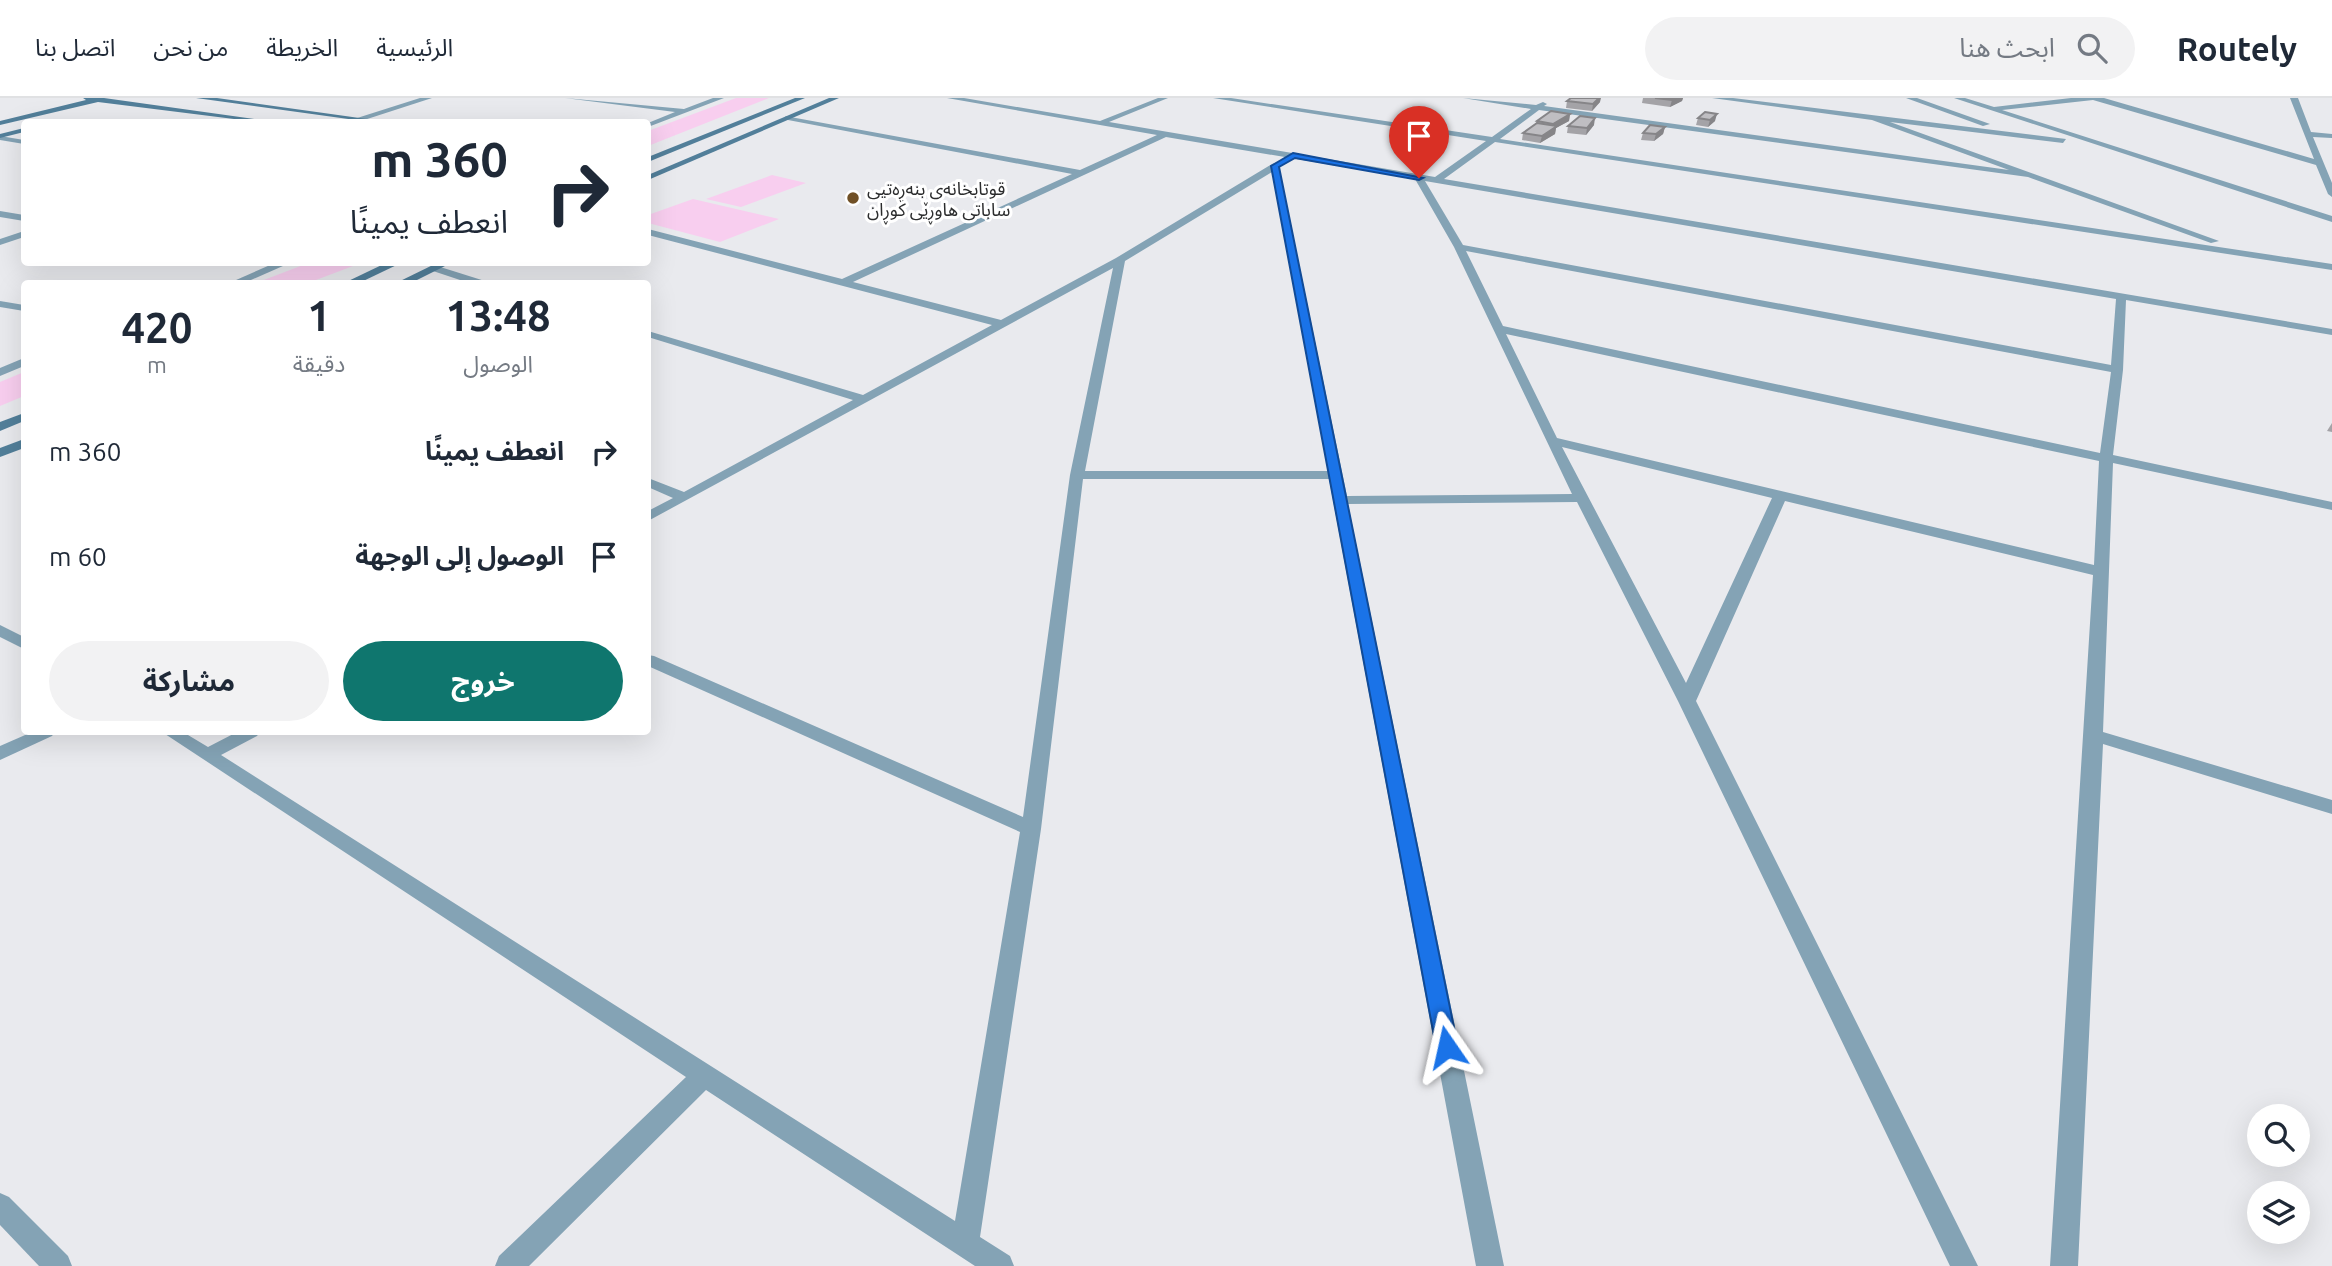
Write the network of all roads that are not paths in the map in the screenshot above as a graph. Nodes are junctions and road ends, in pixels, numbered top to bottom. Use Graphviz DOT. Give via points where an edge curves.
graph roads {
  1 [pos="87,98"];
  2 [pos="152,98"];
  3 [pos="201,98"];
  4 [pos="428,98"];
  5 [pos="569,98"];
  6 [pos="720,98"];
  7 [pos="801,98"];
  8 [pos="835,98"];
  9 [pos="951,98"];
  10 [pos="1164,98"];
  11 [pos="1217,98"];
  12 [pos="1467,98"];
  13 [pos="1551,98"];
  14 [pos="1716,98"];
  15 [pos="1788,98"];
  16 [pos="1910,98"];
  17 [pos="1958,98"];
  18 [pos="2091,98"];
  19 [pos="2096,98"];
  20 [pos="2138,98"];
  21 [pos="2294,98"];
  22 [pos="100,99"];
  23 [pos="129,104"];
  24 [pos="1538,108"];
  25 [pos="1990,108"];
  26 [pos="103,110"];
  27 [pos="2136,110"];
  28 [pos="684,111"];
  29 [pos="788,118"];
  30 [pos="1875,118"];
  31 [pos="248,119"];
  32 [pos="358,119"];
  33 [pos="1981,122"];
  34 [pos="0,123"];
  35 [pos="1101,123"];
  36 [pos="651,124"];
  37 [pos="21,131"];
  38 [pos="1167,134"];
  39 [pos="2310,134"];
  40 [pos="2332,136"];
  41 [pos="0,137"];
  42 [pos="2027,137"];
  43 [pos="1494,139"];
  44 [pos="21,141"];
  45 [pos="2098,145"];
  46 [pos="1293,156"];
  47 [pos="651,159"];
  48 [pos="2321,164"];
  49 [pos="1275,166"];
  50 [pos="1080,173"];
  51 [pos="2026,175"];
  52 [pos="651,177"];
  53 [pos="1427,180"];
  54 [pos="2332,194"];
  55 [pos="0,214"];
  56 [pos="21,217"];
  57 [pos="2332,219"];
  58 [pos="651,233"];
  59 [pos="21,235"];
  60 [pos="0,242"];
  61 [pos="1459,247"];
  62 [pos="2253,255"];
  63 [pos="1120,260"];
  64 [pos="277,266"];
  65 [pos="389,266"];
  66 [pos="439,266"];
  67 [pos="2332,267"];
  68 [pos="434,268"];
  69 [pos="242,280"];
  70 [pos="356,280"];
  71 [pos="408,280"];
  72 [pos="472,280"];
  73 [pos="842,283"];
  74 [pos="2121,298"];
  75 [pos="0,304"];
  76 [pos="21,308"];
  77 [pos="1002,324"];
  78 [pos="1499,329"];
  79 [pos="2332,332"];
  80 [pos="651,335"];
  81 [pos="21,363"];
  82 [pos="2117,370"];
  83 [pos="0,372"];
  84 [pos="863,400"];
  85 [pos="21,418"];
  86 [pos="0,427"];
  87 [pos="1552,441"];
  88 [pos="21,444"];
  89 [pos="0,453"];
  90 [pos="2106,457"];
  91 [pos="1077,475"];
  92 [pos="1333,475"];
  93 [pos="651,483"];
  94 [pos="1780,496"];
  95 [pos="684,497"];
  96 [pos="1581,498"];
  97 [pos="1339,500"];
  98 [pos="2332,506"];
  99 [pos="651,515"];
  100 [pos="2102,572"];
  101 [pos="0,630"];
  102 [pos="21,643"];
  103 [pos="651,661"];
  104 [pos="1687,701"];
  105 [pos="40,735"];
  106 [pos="176,735"];
  107 [pos="245,735"];
  108 [pos="2094,736"];
  109 [pos="0,754"];
  110 [pos="209,754"];
  111 [pos="2332,807"];
  112 [pos="1031,829"];
  113 [pos="705,1074"];
  114 [pos="0,1206"];
  115 [pos="965,1243"];
  116 [pos="58,1266"];
  117 [pos="509,1266"];
  118 [pos="1000,1266"];
  119 [pos="1490,1266"];
  120 [pos="1964,1266"];
  121 [pos="2064,1266"];
  1 -- 22 [label="street"];
  2 -- 23 [label="street"];
  3 -- 32 [label="street"];
  4 -- 32 [label="street"];
  5 -- 28 [label="street"];
  6 -- 28 [label="street"];
  7 -- 47 [label="street"];
  8 -- 29 [label="street"];
  9 -- 35 [label="street"];
  10 -- 35 [label="street"];
  11 -- 43 [label="street"];
  12 -- 24 [label="street"];
  13 -- 24 [label="street"];
  14 -- 30 [label="street"];
  15 -- 33 [label="street"];
  16 -- 33 [label="street"];
  17 -- 25 [label="street"];
  18 -- 25 [label="street"];
  19 -- 27 [label="street"];
  20 -- 27 [label="street"];
  21 -- 39 [label="street"];
  22 -- 23 [label="street"];
  22 -- 34 [label="street"];
  23 -- 26 [label="street"];
  23 -- 31 [label="street"];
  24 -- 43 [label="street"];
  24 -- 51 [label="street"];
  25 -- 45 [label="street"];
  27 -- 48 [label="street"];
  28 -- 36 [label="street"];
  29 -- 50 [label="street"];
  29 -- 52 [label="street"];
  30 -- 42 [label="street"];
  30 -- 51 [label="street"];
  33 -- 42 [label="street"];
  35 -- 38 [label="street"];
  37 -- 41 [label="street"];
  38 -- 46 [label="street"];
  38 -- 50 [label="street"];
  39 -- 40 [label="street"];
  39 -- 48 [label="street"];
  41 -- 44 [label="street"];
  42 -- 45 [label="street"];
  43 -- 53 [label="street"];
  43 -- 62 [label="street"];
  45 -- 57 [label="street"];
  46 -- 49 [label="street"];
  46 -- 53 [label="street"];
  48 -- 54 [label="street"];
  49 -- 63 [label="street"];
  49 -- 92 [label="street"];
  50 -- 73 [label="street"];
  51 -- 62 [label="street"];
  53 -- 61 [label="street"];
  53 -- 74 [label="street"];
  55 -- 56 [label="street"];
  58 -- 73 [label="street"];
  59 -- 60 [label="street"];
  61 -- 78 [label="street"];
  61 -- 82 [label="street"];
  62 -- 67 [label="street"];
  63 -- 77 [label="street"];
  63 -- 91 [label="street"];
  64 -- 69 [label="street"];
  65 -- 70 [label="street"];
  66 -- 68 [label="street"];
  68 -- 71 [label="street"];
  68 -- 72 [label="street"];
  73 -- 77 [label="street"];
  74 -- 79 [label="street"];
  74 -- 82 [label="street"];
  75 -- 76 [label="street"];
  77 -- 84 [label="street"];
  78 -- 87 [label="street"];
  78 -- 90 [label="street"];
  80 -- 84 [label="street"];
  81 -- 83 [label="street"];
  82 -- 90 [label="street"];
  84 -- 95 [label="street"];
  85 -- 86 [label="street"];
  87 -- 94 [label="street"];
  87 -- 96 [label="street"];
  88 -- 89 [label="street"];
  90 -- 98 [label="street"];
  90 -- 100 [label="street"];
  91 -- 92 [label="street"];
  91 -- 112 [label="street"];
  92 -- 97 [label="street"];
  93 -- 95 [label="street"];
  94 -- 100 [label="street"];
  94 -- 104 [label="street"];
  95 -- 99 [label="street"];
  96 -- 97 [label="street"];
  96 -- 104 [label="street"];
  97 -- 119 [label="street"];
  100 -- 108 [label="street"];
  101 -- 102 [label="street"];
  103 -- 112 [label="street"];
  104 -- 120 [label="street"];
  105 -- 109 [label="street"];
  106 -- 110 [label="street"];
  107 -- 110 [label="street"];
  108 -- 111 [label="street"];
  108 -- 121 [label="street"];
  110 -- 113 [label="street"];
  112 -- 115 [label="street"];
  113 -- 115 [label="street"];
  113 -- 117 [label="street"];
  114 -- 116 [label="street"];
  115 -- 118 [label="street"];
}
